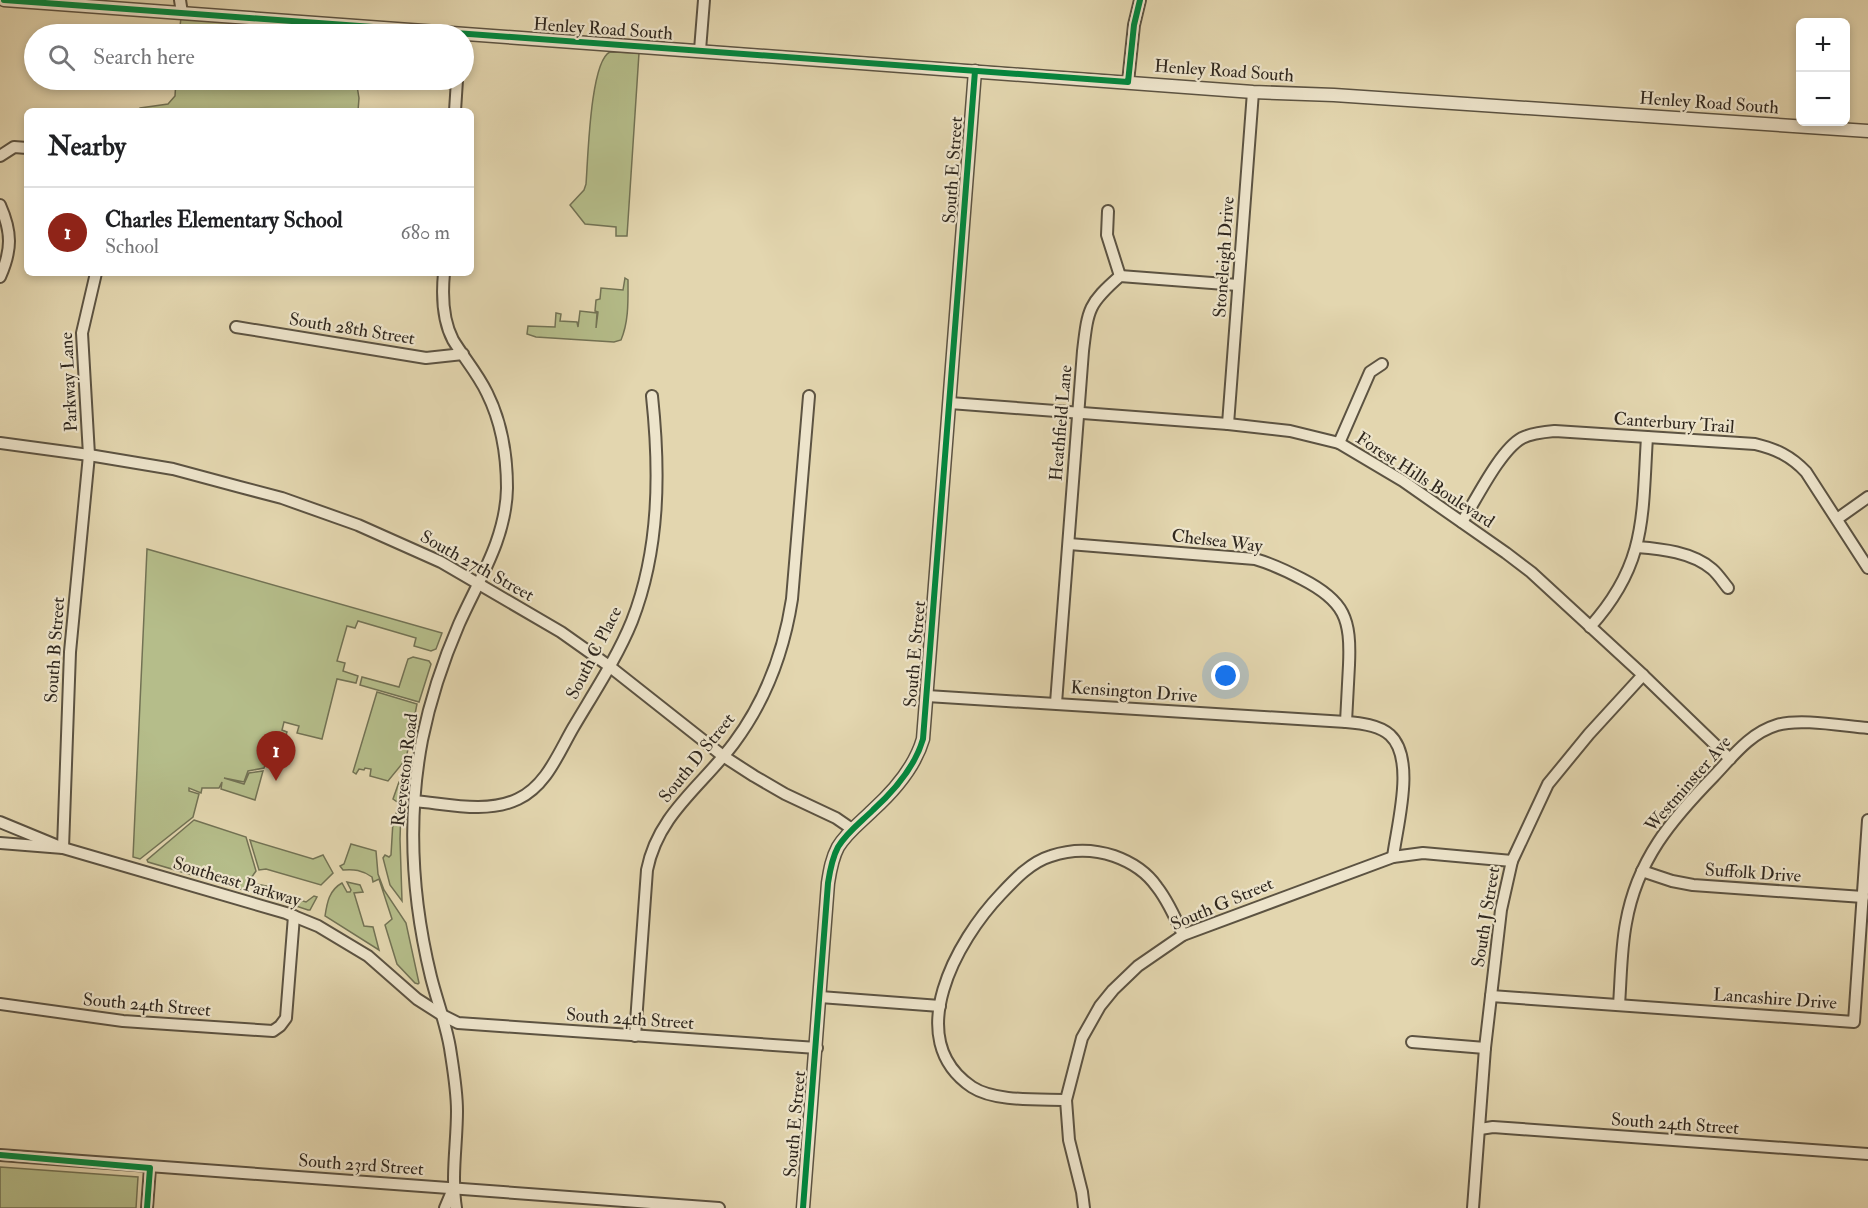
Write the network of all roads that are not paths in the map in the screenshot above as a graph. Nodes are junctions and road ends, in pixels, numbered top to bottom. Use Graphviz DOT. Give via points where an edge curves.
graph roads {
  1 [pos="4,0"];
  2 [pos="704,0"];
  3 [pos="1140,0"];
  4 [pos="181,6"];
  5 [pos="361,24"];
  6 [pos="474,35"];
  7 [pos="700,50"];
  8 [pos="975,71"];
  9 [pos="1128,82"];
  10 [pos="456,90"];
  11 [pos="1253,92"];
  12 [pos="455,108"];
  13 [pos="1868,131"];
  14 [pos="24,148"];
  15 [pos="0,156"];
  16 [pos="0,205"];
  17 [pos="1108,211"];
  18 [pos="95,276"];
  19 [pos="444,276"];
  20 [pos="1120,276"];
  21 [pos="0,277"];
  22 [pos="1238,285"];
  23 [pos="236,327"];
  24 [pos="463,354"];
  25 [pos="1382,364"];
  26 [pos="652,396"];
  27 [pos="809,396"];
  28 [pos="950,403"];
  29 [pos="1078,412"];
  30 [pos="1228,424"];
  31 [pos="1647,437"];
  32 [pos="1339,443"];
  33 [pos="0,444"];
  34 [pos="89,454"];
  35 [pos="1868,496"];
  36 [pos="1838,519"];
  37 [pos="1462,522"];
  38 [pos="1069,544"];
  39 [pos="1637,547"];
  40 [pos="1868,568"];
  41 [pos="480,584"];
  42 [pos="1728,588"];
  43 [pos="1590,627"];
  44 [pos="609,666"];
  45 [pos="1644,675"];
  46 [pos="927,696"];
  47 [pos="1056,704"];
  48 [pos="1346,722"];
  49 [pos="1868,728"];
  50 [pos="723,756"];
  51 [pos="1730,759"];
  52 [pos="415,801"];
  53 [pos="1868,820"];
  54 [pos="0,822"];
  55 [pos="852,829"];
  56 [pos="0,843"];
  57 [pos="63,848"];
  58 [pos="1393,857"];
  59 [pos="1512,861"];
  60 [pos="1642,871"];
  61 [pos="1863,897"];
  62 [pos="294,916"];
  63 [pos="1183,935"];
  64 [pos="1491,996"];
  65 [pos="820,997"];
  66 [pos="0,1004"];
  67 [pos="1619,1005"];
  68 [pos="940,1006"];
  69 [pos="442,1015"];
  70 [pos="635,1036"];
  71 [pos="1412,1042"];
  72 [pos="817,1048"];
  73 [pos="1485,1048"];
  74 [pos="1066,1100"];
  75 [pos="1480,1130"];
  76 [pos="1868,1154"];
  77 [pos="0,1155"];
  78 [pos="150,1168"];
  79 [pos="453,1188"];
  80 [pos="147,1208"];
  81 [pos="446,1208"];
  82 [pos="456,1208"];
  83 [pos="719,1208"];
  84 [pos="803,1208"];
  85 [pos="1084,1208"];
  86 [pos="1473,1208"];
  1 -- 4 [label="street, Henley Road South"];
  2 -- 7 [label="street"];
  3 -- 9 [label="street"];
  4 -- 5 [label="street, Henley Road South"];
  6 -- 7 [label="street, Henley Road South"];
  7 -- 8 [label="street, Henley Road South"];
  8 -- 9 [label="street, Henley Road South"];
  8 -- 28 [label="street, South E Street"];
  9 -- 11 [label="street, Henley Road South"];
  10 -- 12 [label="street"];
  11 -- 13 [label="street, Henley Road South"];
  11 -- 22 [label="street, Stoneleigh Drive"];
  14 -- 15 [label="street" via="14,147"];
  16 -- 21 [label="street" via="10,248"];
  17 -- 20 [label="street" via="1107,235"];
  18 -- 34 [label="street, Parkway Lane" via="82,333"];
  19 -- 24 [label="street, Reeveston Road" via="445,315 452,338"];
  20 -- 22 [label="street"];
  20 -- 29 [label="street, Heathfield Lane" via="1101,292 1087,320"];
  22 -- 30 [label="street, Stoneleigh Drive"];
  23 -- 24 [label="street, South 28th Street" via="426,358"];
  24 -- 41 [label="street, Reeveston Road" via="477,373 498,417 506,456 507,489 500,534"];
  25 -- 32 [label="street" via="1370,372"];
  26 -- 44 [label="street, South C Place" via="657,464 651,545 631,622"];
  27 -- 50 [label="street, South D Street" via="787,627 758,705"];
  28 -- 29 [label="street, Forest Hills Boulevard"];
  28 -- 46 [label="street, South E Street"];
  29 -- 30 [label="street, Forest Hills Boulevard"];
  29 -- 38 [label="street, Heathfield Lane"];
  30 -- 32 [label="street, Forest Hills Boulevard" via="1290,431"];
  31 -- 36 [label="street, Canterbury Trail" via="1755,444 1780,452 1806,472"];
  31 -- 37 [label="street, Canterbury Trail" via="1554,431 1522,439 1504,454"];
  31 -- 39 [label="street"];
  32 -- 37 [label="street, Forest Hills Boulevard"];
  33 -- 34 [label="street, South 27th Street"];
  34 -- 41 [label="street, South 27th Street" via="173,469 282,498 358,525"];
  34 -- 57 [label="street, South B Street" via="70,652"];
  35 -- 36 [label="street"];
  36 -- 40 [label="street, Canterbury Trail"];
  37 -- 43 [label="street, Forest Hills Boulevard" via="1531,572"];
  38 -- 47 [label="street, Heathfield Lane"];
  38 -- 48 [label="street, Chelsea Way" via="1255,559 1317,586 1338,606 1348,627"];
  39 -- 42 [label="street" via="1686,556 1712,569"];
  39 -- 43 [label="street" via="1616,595"];
  41 -- 44 [label="street, South 27th Street"];
  41 -- 52 [label="street, Reeveston Road" via="460,624 430,706"];
  43 -- 45 [label="street, Forest Hills Boulevard"];
  44 -- 50 [label="street, South 27th Street"];
  44 -- 52 [label="street, South C Place" via="543,780 528,793 509,803 488,807"];
  45 -- 51 [label="street, Forest Hills Boulevard"];
  45 -- 59 [label="street, South J Street" via="1548,784"];
  46 -- 47 [label="street, Kensington Drive"];
  46 -- 55 [label="street, South E Street" via="923,739 911,767 887,797"];
  47 -- 48 [label="street, Kensington Drive"];
  48 -- 58 [label="street, Kensington Drive" via="1369,725 1390,735 1401,756 1404,785"];
  49 -- 51 [label="street, Westminster Ave" via="1779,724 1755,735"];
  50 -- 55 [label="street, South 27th Street"];
  50 -- 70 [label="street, South D Street" via="663,826 650,853"];
  51 -- 60 [label="street, Westminster Ave" via="1672,820"];
  52 -- 69 [label="street, Reeveston Road" via="417,913"];
  53 -- 61 [label="street, Lancashire Drive"];
  54 -- 57 [label="street, Southeast Parkway"];
  55 -- 65 [label="street, South E Street" via="838,847 830,870"];
  56 -- 57 [label="street"];
  57 -- 62 [label="street, Southeast Parkway"];
  58 -- 59 [label="street, South G Street" via="1423,853"];
  58 -- 63 [label="street, South G Street"];
  59 -- 64 [label="street, South J Street" via="1501,910"];
  60 -- 61 [label="street, Suffolk Drive" via="1693,885"];
  60 -- 67 [label="street, Westminster Ave" via="1626,923"];
  61 -- 67 [label="street, Lancashire Drive" via="1854,1022"];
  62 -- 66 [label="street, South 24th Street" via="286,1018 273,1031 117,1020"];
  62 -- 69 [label="street, Southeast Parkway" via="368,956 417,999"];
  63 -- 68 [label="street" via="1158,887 1132,863 1086,850 1051,856 1021,874 985,911 951,966"];
  63 -- 74 [label="street, South G Street" via="1138,966 1100,1006 1082,1038"];
  64 -- 67 [label="street, Lancashire Drive"];
  64 -- 73 [label="street, South J Street"];
  65 -- 68 [label="street"];
  65 -- 72 [label="street, South E Street"];
  68 -- 74 [label="street" via="939,1037 944,1056 972,1087 999,1097"];
  69 -- 70 [label="street, South 24th Street" via="458,1023"];
  69 -- 79 [label="street, Reeveston Road" via="457,1108"];
  70 -- 72 [label="street, South 24th Street"];
  71 -- 73 [label="street"];
  72 -- 84 [label="street, South E Street"];
  73 -- 75 [label="street, South J Street"];
  74 -- 85 [label="street, South G Street"];
  75 -- 76 [label="street, South 24th Street" via="1492,1127"];
  75 -- 86 [label="street, South J Street"];
  77 -- 78 [label="street, South 23rd Street"];
  78 -- 79 [label="street, South 23rd Street"];
  78 -- 80 [label="street"];
  79 -- 81 [label="street, Reeveston Road"];
  79 -- 82 [label="street, Reeveston Road"];
  79 -- 83 [label="street, South 23rd Street"];
}
